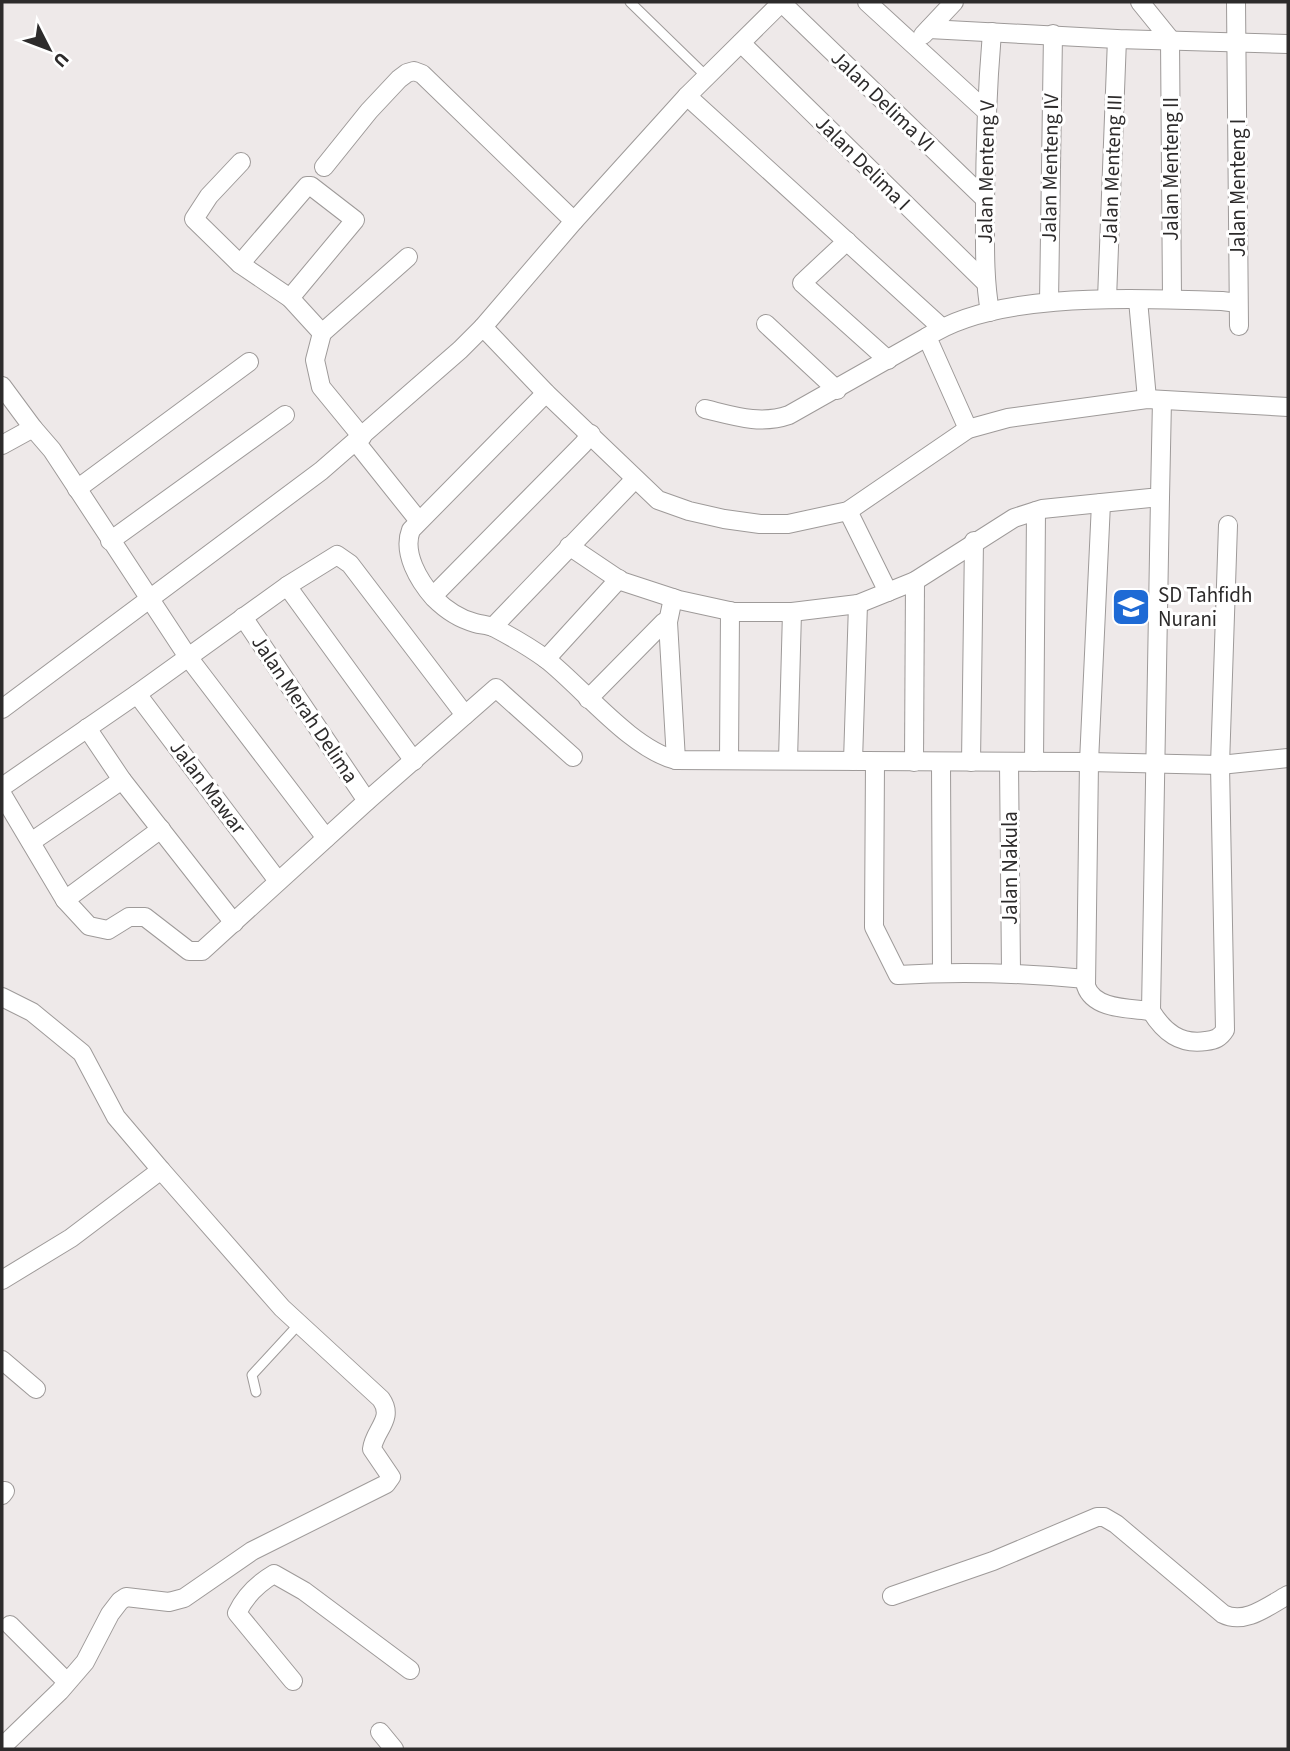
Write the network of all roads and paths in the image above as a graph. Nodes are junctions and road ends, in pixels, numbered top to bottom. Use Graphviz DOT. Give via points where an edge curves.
graph roads {
  1 [pos="630,2"];
  2 [pos="782,2"];
  3 [pos="868,2"];
  4 [pos="954,2"];
  5 [pos="1140,2"];
  6 [pos="1237,2"];
  7 [pos="929,29"];
  8 [pos="992,32"];
  9 [pos="1053,34"];
  10 [pos="1117,39"];
  11 [pos="1171,39"];
  12 [pos="741,43"];
  13 [pos="1288,44"];
  14 [pos="913,47"];
  15 [pos="1238,47"];
  16 [pos="706,76"];
  17 [pos="687,96"];
  18 [pos="986,111"];
  19 [pos="241,162"];
  20 [pos="324,167"];
  21 [pos="985,199"];
  22 [pos="574,221"];
  23 [pos="847,241"];
  24 [pos="408,257"];
  25 [pos="240,264"];
  26 [pos="985,282"];
  27 [pos="290,298"];
  28 [pos="1107,299"];
  29 [pos="1172,299"];
  30 [pos="1138,300"];
  31 [pos="1049,302"];
  32 [pos="1238,303"];
  33 [pos="990,312"];
  34 [pos="766,324"];
  35 [pos="1239,326"];
  36 [pos="483,327"];
  37 [pos="934,332"];
  38 [pos="322,333"];
  39 [pos="887,360"];
  40 [pos="249,362"];
  41 [pos="2,386"];
  42 [pos="837,390"];
  43 [pos="546,393"];
  44 [pos="1155,399"];
  45 [pos="1288,407"];
  46 [pos="705,409"];
  47 [pos="285,415"];
  48 [pos="33,428"];
  49 [pos="968,429"];
  50 [pos="591,433"];
  51 [pos="356,442"];
  52 [pos="2,445"];
  53 [pos="635,479"];
  54 [pos="77,489"];
  55 [pos="1160,496"];
  56 [pos="1101,503"];
  57 [pos="848,511"];
  58 [pos="1036,511"];
  59 [pos="419,521"];
  60 [pos="1228,525"];
  61 [pos="110,541"];
  62 [pos="974,541"];
  63 [pos="569,546"];
  64 [pos="619,579"];
  65 [pos="915,581"];
  66 [pos="287,586"];
  67 [pos="888,592"];
  68 [pos="432,596"];
  69 [pos="673,598"];
  70 [pos="149,600"];
  71 [pos="858,604"];
  72 [pos="730,611"];
  73 [pos="792,612"];
  74 [pos="243,617"];
  75 [pos="668,622"];
  76 [pos="493,627"];
  77 [pos="188,657"];
  78 [pos="546,659"];
  79 [pos="137,694"];
  80 [pos="588,699"];
  81 [pos="2,709"];
  82 [pos="465,715"];
  83 [pos="88,728"];
  84 [pos="573,757"];
  85 [pos="1288,758"];
  86 [pos="676,760"];
  87 [pos="730,760"];
  88 [pos="788,760"];
  89 [pos="414,761"];
  90 [pos="853,761"];
  91 [pos="875,762"];
  92 [pos="914,762"];
  93 [pos="971,762"];
  94 [pos="1034,762"];
  95 [pos="1089,762"];
  96 [pos="941,763"];
  97 [pos="1009,763"];
  98 [pos="1157,764"];
  99 [pos="1220,765"];
  100 [pos="122,780"];
  101 [pos="2,787"];
  102 [pos="2,794"];
  103 [pos="367,801"];
  104 [pos="161,830"];
  105 [pos="326,838"];
  106 [pos="31,842"];
  107 [pos="278,881"];
  108 [pos="65,900"];
  109 [pos="234,923"];
  110 [pos="942,972"];
  111 [pos="1011,972"];
  112 [pos="1086,979"];
  113 [pos="4,1001"];
  114 [pos="1151,1011"];
  115 [pos="161,1170"];
  116 [pos="2,1280"];
  117 [pos="299,1324"];
  118 [pos="2,1360"];
  119 [pos="36,1389"];
  120 [pos="256,1392"];
  121 [pos="240,1559"];
  122 [pos="259,1585"];
  123 [pos="1288,1595"];
  124 [pos="892,1596"];
  125 [pos="10,1625"];
  126 [pos="410,1670"];
  127 [pos="293,1681"];
  128 [pos="67,1682"];
  129 [pos="380,1732"];
  130 [pos="2,1747"];
  131 [pos="394,1749"];
  1 -- 16 [label="lane"];
  2 -- 12 [label="street"];
  2 -- 21 [label="street, Jalan Delima VI"];
  3 -- 14 [label="street"];
  4 -- 7 [label="street"];
  5 -- 11 [label="street"];
  6 -- 15 [label="street, Jalan Menteng I"];
  7 -- 8 [label="street"];
  7 -- 14 [label="street"];
  8 -- 9 [label="street"];
  8 -- 18 [label="street, Jalan Menteng V"];
  9 -- 10 [label="street"];
  9 -- 31 [label="street, Jalan Menteng IV"];
  10 -- 11 [label="street"];
  10 -- 28 [label="street, Jalan Menteng III"];
  11 -- 15 [label="street"];
  11 -- 29 [label="street, Jalan Menteng II"];
  12 -- 16 [label="street"];
  12 -- 26 [label="street, Jalan Delima I"];
  13 -- 15 [label="street"];
  14 -- 18 [label="street"];
  15 -- 32 [label="street, Jalan Menteng I"];
  16 -- 17 [label="street"];
  17 -- 22 [label="street"];
  17 -- 23 [label="street"];
  18 -- 21 [label="street, Jalan Menteng V"];
  19 -- 25 [label="street" via="194,219"];
  20 -- 22 [label="street" via="376,103 399,79 414,71"];
  21 -- 26 [label="street, Jalan Menteng V"];
  22 -- 36 [label="street"];
  23 -- 37 [label="street"];
  23 -- 39 [label="street" via="802,283"];
  24 -- 38 [label="street"];
  25 -- 27 [label="street"];
  25 -- 27 [label="street" via="311,186 355,220"];
  26 -- 33 [label="street, Jalan Menteng V"];
  27 -- 38 [label="street"];
  28 -- 30 [label="street"];
  28 -- 31 [label="street"];
  29 -- 30 [label="street"];
  29 -- 32 [label="street"];
  30 -- 44 [label="street"];
  31 -- 33 [label="street"];
  32 -- 35 [label="street, Jalan Menteng I"];
  33 -- 37 [label="street"];
  34 -- 42 [label="street"];
  36 -- 43 [label="street"];
  36 -- 51 [label="street"];
  37 -- 39 [label="street"];
  37 -- 49 [label="street"];
  38 -- 51 [label="street" via="315,360 321,387"];
  39 -- 42 [label="street"];
  40 -- 54 [label="street"];
  41 -- 48 [label="street"];
  42 -- 46 [label="street" via="777,419 754,420"];
  43 -- 50 [label="street"];
  43 -- 59 [label="street"];
  44 -- 45 [label="street"];
  44 -- 49 [label="street" via="1009,418"];
  44 -- 55 [label="street"];
  47 -- 61 [label="street"];
  48 -- 52 [label="street"];
  48 -- 54 [label="street"];
  49 -- 57 [label="street"];
  50 -- 53 [label="street"];
  50 -- 68 [label="street"];
  51 -- 59 [label="street"];
  51 -- 70 [label="street"];
  53 -- 57 [label="street" via="658,500 724,519 788,524"];
  53 -- 63 [label="street"];
  54 -- 61 [label="street"];
  55 -- 56 [label="street"];
  55 -- 98 [label="street"];
  56 -- 58 [label="street"];
  56 -- 95 [label="street"];
  57 -- 67 [label="street"];
  58 -- 62 [label="street"];
  58 -- 94 [label="street"];
  59 -- 68 [label="street" via="408,544 419,577"];
  60 -- 99 [label="street"];
  61 -- 70 [label="street"];
  62 -- 65 [label="street"];
  62 -- 93 [label="street"];
  63 -- 64 [label="street"];
  63 -- 76 [label="street"];
  64 -- 69 [label="street"];
  64 -- 78 [label="street"];
  65 -- 67 [label="street"];
  65 -- 92 [label="street"];
  66 -- 74 [label="street"];
  66 -- 82 [label="street" via="328,559 337,555 345,560"];
  66 -- 89 [label="street"];
  67 -- 71 [label="street"];
  68 -- 76 [label="street" via="464,619"];
  69 -- 72 [label="street"];
  69 -- 75 [label="street"];
  70 -- 77 [label="street"];
  70 -- 81 [label="street"];
  71 -- 73 [label="street"];
  71 -- 90 [label="street"];
  72 -- 73 [label="street"];
  72 -- 87 [label="street"];
  73 -- 88 [label="street"];
  74 -- 77 [label="street"];
  74 -- 103 [label="street, Jalan Merah Delima"];
  75 -- 80 [label="street"];
  75 -- 86 [label="street"];
  76 -- 78 [label="street"];
  77 -- 79 [label="street"];
  77 -- 105 [label="street"];
  78 -- 80 [label="street"];
  79 -- 83 [label="street"];
  79 -- 107 [label="street, Jalan Mawar"];
  80 -- 86 [label="street" via="650,749"];
  82 -- 84 [label="street" via="499,689"];
  82 -- 89 [label="street"];
  83 -- 100 [label="street"];
  83 -- 101 [label="street"];
  85 -- 99 [label="street"];
  86 -- 87 [label="street"];
  87 -- 88 [label="street"];
  88 -- 90 [label="street"];
  89 -- 103 [label="street"];
  90 -- 91 [label="street"];
  91 -- 92 [label="street"];
  91 -- 110 [label="street" via="874,927 898,975"];
  92 -- 96 [label="street"];
  93 -- 96 [label="street"];
  93 -- 97 [label="street"];
  94 -- 95 [label="street"];
  94 -- 97 [label="street"];
  95 -- 98 [label="street"];
  95 -- 112 [label="street"];
  96 -- 110 [label="street"];
  97 -- 111 [label="street, Jalan Nakula"];
  98 -- 99 [label="street"];
  98 -- 114 [label="street"];
  99 -- 114 [label="street" via="1225,1030 1214,1040 1192,1043 1166,1031"];
  100 -- 104 [label="street"];
  100 -- 106 [label="street"];
  102 -- 106 [label="street"];
  103 -- 105 [label="street"];
  104 -- 108 [label="street"];
  104 -- 109 [label="street"];
  105 -- 107 [label="street"];
  106 -- 108 [label="street"];
  107 -- 109 [label="street"];
  108 -- 109 [label="street" via="89,926 108,930 129,917 145,917 189,951 202,951"];
  110 -- 111 [label="street"];
  111 -- 112 [label="street"];
  112 -- 114 [label="street" via="1088,994 1101,1003"];
  113 -- 115 [label="street" via="32,1012 82,1053 116,1117"];
  115 -- 116 [label="street" via="71,1238"];
  115 -- 117 [label="street"];
  117 -- 120 [label="lane" via="252,1375"];
  117 -- 121 [label="street" via="385,1405 386,1418 372,1449 391,1477 386,1484"];
  118 -- 119 [label="street"];
  121 -- 122 [label="street"];
  121 -- 128 [label="street" via="176,1602 135,1597 120,1601 85,1662"];
  122 -- 126 [label="street" via="274,1574 281,1576"];
  122 -- 127 [label="street" via="237,1613"];
  123 -- 124 [label="street" via="1233,1619 1116,1524 1097,1517 993,1561"];
  125 -- 128 [label="street"];
  128 -- 130 [label="street"];
  129 -- 131 [label="street"];
}
